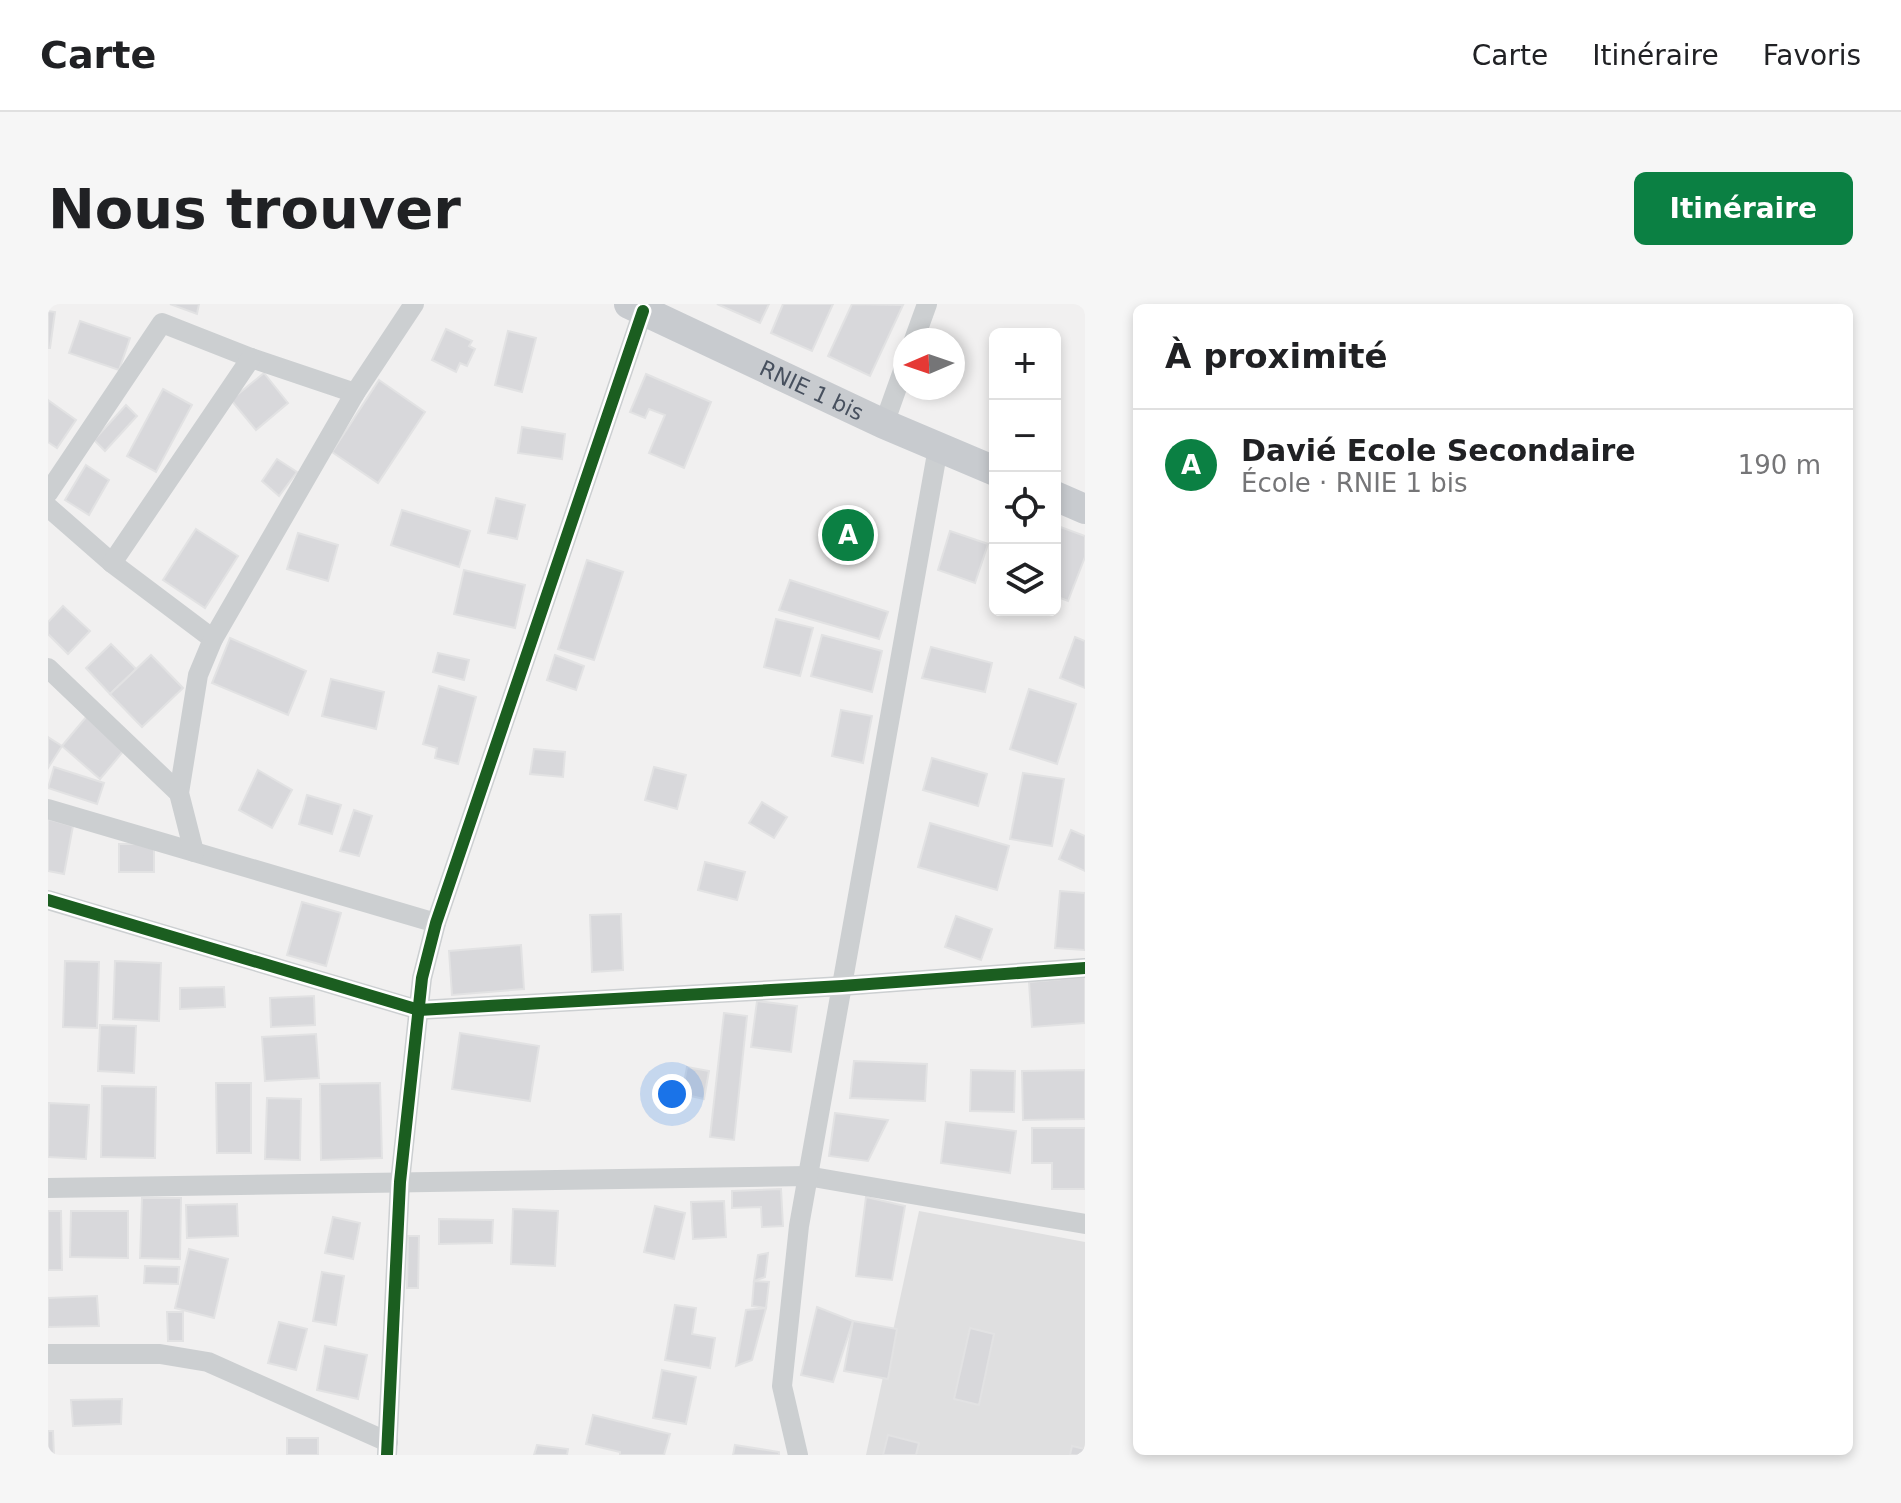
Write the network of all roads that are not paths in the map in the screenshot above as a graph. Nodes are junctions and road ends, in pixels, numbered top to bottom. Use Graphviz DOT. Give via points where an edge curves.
graph roads {
  1 [pos="414,304"];
  2 [pos="927,304"];
  3 [pos="651,310"];
  4 [pos="918,328"];
  5 [pos="251,358"];
  6 [pos="355,393"];
  7 [pos="893,399"];
  8 [pos="884,424"];
  9 [pos="938,448"];
  10 [pos="989,469"];
  11 [pos="48,493"];
  12 [pos="1061,499"];
  13 [pos="48,507"];
  14 [pos="1085,509"];
  15 [pos="112,563"];
  16 [pos="213,639"];
  17 [pos="48,668"];
  18 [pos="179,793"];
  19 [pos="48,809"];
  20 [pos="194,852"];
  21 [pos="48,900"];
  22 [pos="436,923"];
  23 [pos="1085,968"];
  24 [pos="842,986"];
  25 [pos="419,1010"];
  26 [pos="807,1176"];
  27 [pos="400,1182"];
  28 [pos="48,1188"];
  29 [pos="1085,1224"];
  30 [pos="48,1354"];
  31 [pos="387,1448"];
  32 [pos="798,1455"];
  1 -- 6 [label="street"];
  2 -- 4 [label="street"];
  3 -- 8 [label="main road, RNIE 1 bis"];
  3 -- 22 [label="street"];
  5 -- 6 [label="street"];
  5 -- 11 [label="street" via="162,323"];
  5 -- 15 [label="street"];
  6 -- 16 [label="street"];
  7 -- 8 [label="street"];
  8 -- 9 [label="main road, RNIE 1 bis"];
  9 -- 10 [label="main road, RNIE 1 bis"];
  9 -- 24 [label="street"];
  12 -- 14 [label="main road"];
  13 -- 15 [label="street"];
  15 -- 16 [label="street"];
  16 -- 18 [label="street" via="198,675"];
  17 -- 18 [label="street"];
  18 -- 20 [label="street"];
  19 -- 20 [label="street"];
  20 -- 22 [label="street"];
  21 -- 25 [label="street"];
  22 -- 25 [label="street"];
  23 -- 24 [label="street"];
  24 -- 25 [label="street"];
  24 -- 26 [label="street"];
  25 -- 27 [label="street"];
  26 -- 27 [label="street"];
  26 -- 29 [label="street"];
  26 -- 32 [label="street" via="782,1386"];
  27 -- 28 [label="street"];
  27 -- 31 [label="street"];
  30 -- 31 [label="street" via="160,1354 208,1362"];
}
